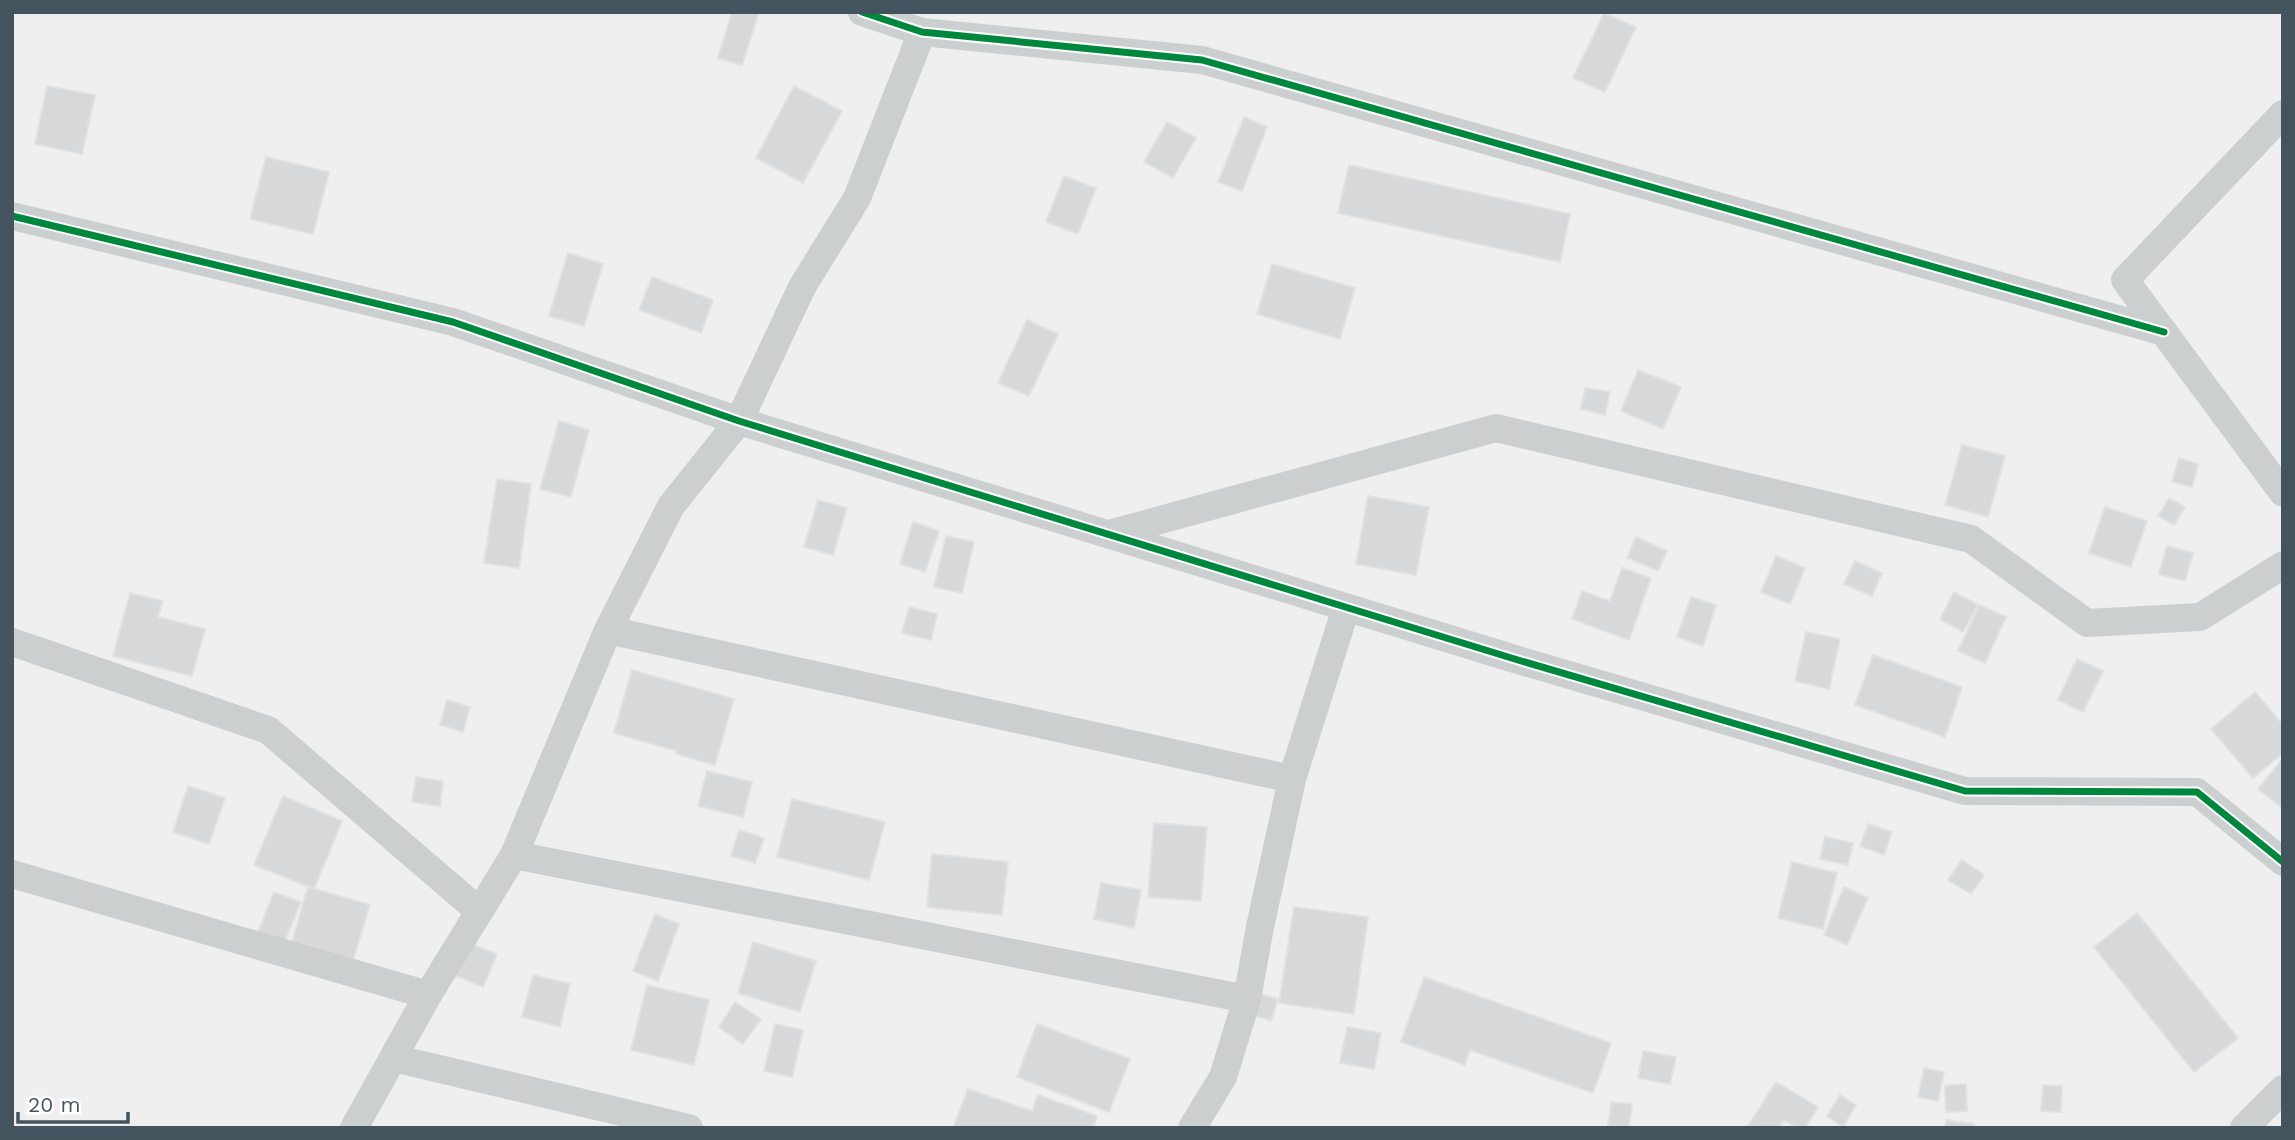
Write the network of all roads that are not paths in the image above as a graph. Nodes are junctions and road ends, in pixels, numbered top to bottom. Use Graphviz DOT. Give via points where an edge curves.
graph roads {
  1 [pos="862,12"];
  2 [pos="922,32"];
  3 [pos="2283,114"];
  4 [pos="12,216"];
  5 [pos="2164,332"];
  6 [pos="739,421"];
  7 [pos="2283,493"];
  8 [pos="1108,534"];
  9 [pos="2283,565"];
  10 [pos="1346,608"];
  11 [pos="608,629"];
  12 [pos="12,642"];
  13 [pos="1292,779"];
  14 [pos="514,855"];
  15 [pos="2283,862"];
  16 [pos="12,874"];
  17 [pos="479,911"];
  18 [pos="428,995"];
  19 [pos="1247,999"];
  20 [pos="393,1058"];
  21 [pos="2283,1089"];
  22 [pos="354,1128"];
  23 [pos="689,1128"];
  24 [pos="1192,1128"];
  25 [pos="2244,1128"];
  1 -- 2 [label="street"];
  2 -- 5 [label="street" via="1202,60"];
  2 -- 6 [label="street" via="857,198 802,287"];
  3 -- 5 [label="street" via="2125,280"];
  4 -- 6 [label="street" via="453,322"];
  5 -- 7 [label="street"];
  6 -- 8 [label="street"];
  6 -- 11 [label="street" via="671,506"];
  8 -- 9 [label="street" via="1496,428 1971,539 2087,623 2200,617"];
  8 -- 10 [label="street"];
  10 -- 13 [label="street"];
  10 -- 15 [label="street" via="1965,791 2197,792"];
  11 -- 13 [label="street"];
  11 -- 14 [label="street"];
  12 -- 17 [label="street" via="268,730"];
  13 -- 19 [label="street"];
  14 -- 17 [label="street"];
  14 -- 19 [label="street"];
  16 -- 18 [label="street"];
  17 -- 18 [label="street"];
  18 -- 20 [label="street"];
  19 -- 24 [label="street" via="1223,1077"];
  20 -- 22 [label="street"];
  20 -- 23 [label="street"];
  21 -- 25 [label="street"];
}
